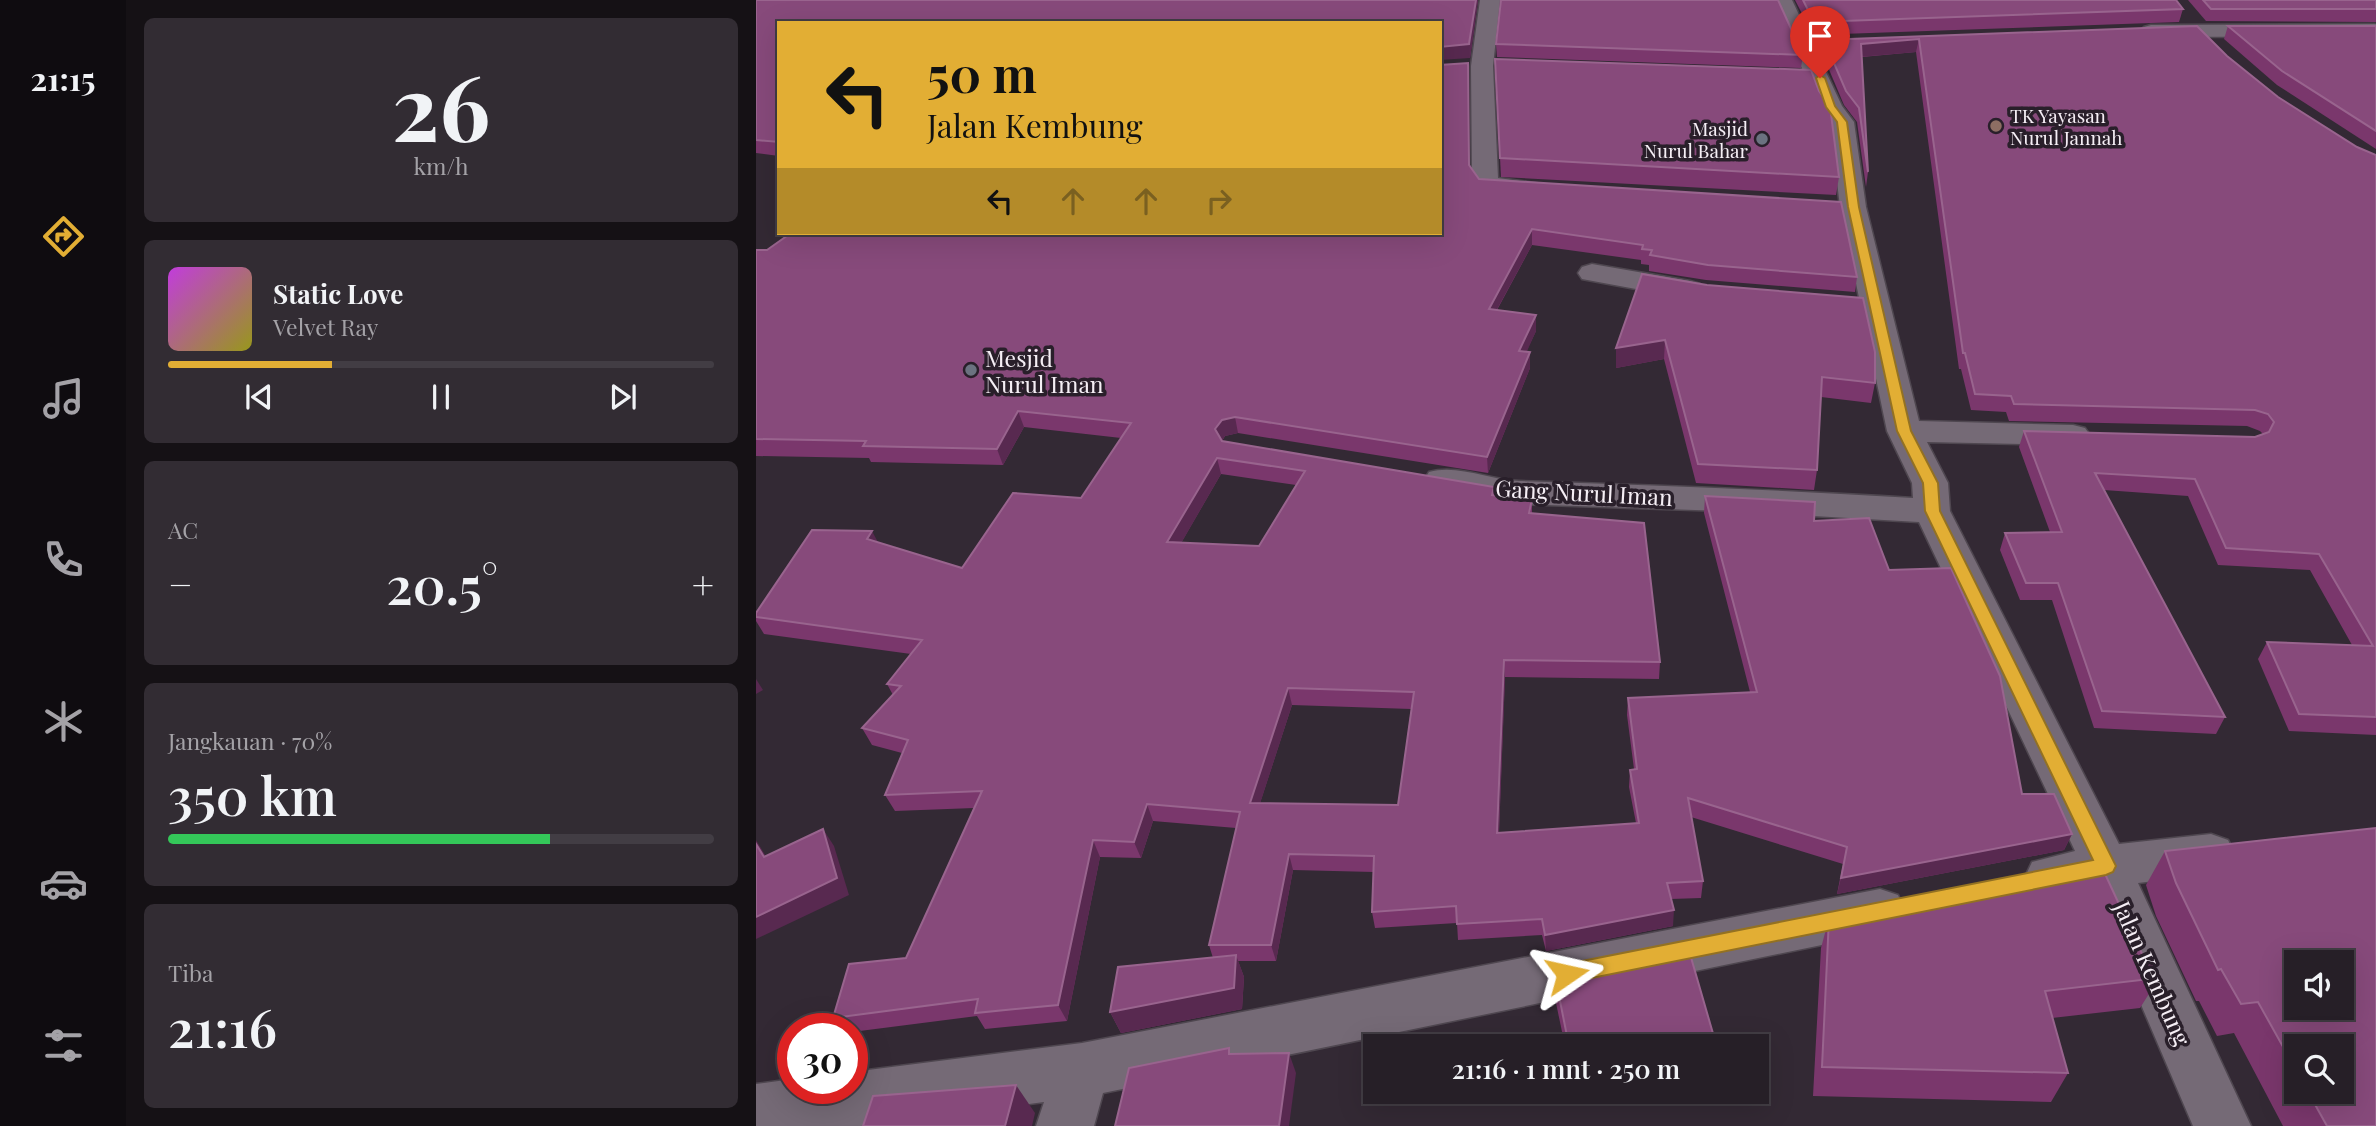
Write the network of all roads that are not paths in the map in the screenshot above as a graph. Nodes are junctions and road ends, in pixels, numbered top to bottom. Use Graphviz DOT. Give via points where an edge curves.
graph roads {
  1 [pos="1490,0"];
  2 [pos="1782,0"];
  3 [pos="2183,10"];
  4 [pos="2197,30"];
  5 [pos="2376,30"];
  6 [pos="2131,32"];
  7 [pos="2221,54"];
  8 [pos="1482,66"];
  9 [pos="1509,67"];
  10 [pos="1454,68"];
  11 [pos="1559,191"];
  12 [pos="1592,273"];
  13 [pos="1719,294"];
  14 [pos="1904,431"];
  15 [pos="2110,436"];
  16 [pos="1403,474"];
  17 [pos="1932,511"];
  18 [pos="2255,850"];
  19 [pos="2106,866"];
  20 [pos="2010,885"];
  21 [pos="1928,901"];
  22 [pos="1082,1070"];
  23 [pos="756,1112"];
  24 [pos="1065,1126"];
  25 [pos="2222,1126"];
  1 -- 8 [label="street"];
  2 -- 14 [label="street, Jalan Kembung" via="1842,122 1842,206 1861,305"];
  3 -- 4 [label="street"];
  4 -- 5 [label="street"];
  4 -- 6 [label="street"];
  4 -- 7 [label="street"];
  8 -- 9 [label="street"];
  8 -- 10 [label="street"];
  8 -- 11 [label="street" via="1485,180 1504,188"];
  12 -- 13 [label="street"];
  14 -- 15 [label="street"];
  14 -- 17 [label="street, Jalan Kembung" via="1930,483"];
  16 -- 17 [label="street, Gang Nurul Iman" via="1513,492"];
  17 -- 19 [label="street, Jalan Kembung"];
  18 -- 19 [label="street"];
  19 -- 20 [label="street"];
  19 -- 25 [label="street, Jalan Kembung"];
  21 -- 22 [label="street"];
  22 -- 23 [label="street"];
  22 -- 24 [label="street"];
}
